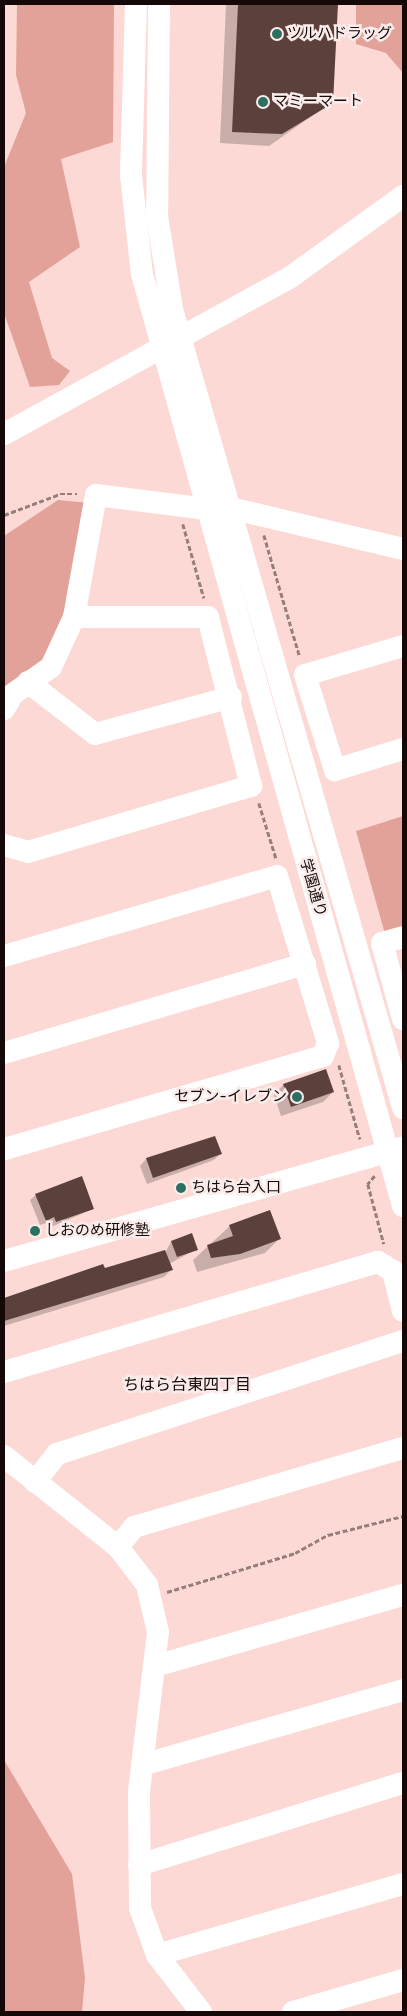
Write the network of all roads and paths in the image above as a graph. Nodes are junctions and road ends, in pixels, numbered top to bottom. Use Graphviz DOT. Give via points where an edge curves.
graph roads {
  1 [pos="136,4"];
  2 [pos="159,4"];
  3 [pos="403,196"];
  4 [pos="169,341"];
  5 [pos="4,434"];
  6 [pos="96,495"];
  7 [pos="178,506"];
  8 [pos="230,508"];
  9 [pos="207,509"];
  10 [pos="4,515"];
  11 [pos="258,515"];
  12 [pos="403,549"];
  13 [pos="74,617"];
  14 [pos="208,617"];
  15 [pos="403,646"];
  16 [pos="305,675"];
  17 [pos="28,682"];
  18 [pos="231,698"];
  19 [pos="4,709"];
  20 [pos="403,749"];
  21 [pos="251,786"];
  22 [pos="4,845"];
  23 [pos="277,876"];
  24 [pos="403,937"];
  25 [pos="4,956"];
  26 [pos="305,964"];
  27 [pos="403,1019"];
  28 [pos="326,1048"];
  29 [pos="4,1053"];
  30 [pos="403,1108"];
  31 [pos="4,1149"];
  32 [pos="395,1149"];
  33 [pos="371,1166"];
  34 [pos="403,1206"];
  35 [pos="4,1261"];
  36 [pos="387,1265"];
  37 [pos="403,1311"];
  38 [pos="403,1341"];
  39 [pos="4,1372"];
  40 [pos="403,1448"];
  41 [pos="4,1456"];
  42 [pos="35,1482"];
  43 [pos="403,1516"];
  44 [pos="118,1547"];
  45 [pos="403,1595"];
  46 [pos="151,1597"];
  47 [pos="155,1666"];
  48 [pos="403,1690"];
  49 [pos="142,1765"];
  50 [pos="403,1783"];
  51 [pos="139,1864"];
  52 [pos="403,1884"];
  53 [pos="157,1955"];
  54 [pos="403,1980"];
  55 [pos="201,2012"];
  56 [pos="293,2012"];
  1 -- 4 [label="street" via="134,222"];
  2 -- 4 [label="street" via="157,216"];
  3 -- 4 [label="street" via="292,276"];
  4 -- 5 [label="street"];
  4 -- 8 [label="street, 学園通り"];
  4 -- 9 [label="street, 学園通り"];
  6 -- 7 [label="street"];
  6 -- 10 [label="path" via="60,494"];
  6 -- 13 [label="street"];
  7 -- 9 [label="street"];
  7 -- 14 [label="path"];
  8 -- 11 [label="street"];
  8 -- 30 [label="street, 学園通り"];
  9 -- 32 [label="street, 学園通り"];
  11 -- 12 [label="street"];
  11 -- 16 [label="path"];
  13 -- 14 [label="street"];
  13 -- 17 [label="street" via="51,666"];
  14 -- 18 [label="street"];
  15 -- 16 [label="street"];
  16 -- 20 [label="street" via="335,770"];
  17 -- 18 [label="street" via="95,734"];
  17 -- 19 [label="street"];
  18 -- 21 [label="street"];
  21 -- 22 [label="street" via="28,852"];
  21 -- 23 [label="path" via="279,868"];
  23 -- 25 [label="street"];
  23 -- 26 [label="street"];
  24 -- 27 [label="street" via="382,943"];
  26 -- 28 [label="street"];
  26 -- 29 [label="street"];
  28 -- 31 [label="street" via="323,1056"];
  28 -- 33 [label="path" via="338,1063"];
  32 -- 33 [label="street"];
  32 -- 34 [label="street, 学園通り"];
  33 -- 35 [label="street"];
  33 -- 36 [label="path" via="368,1184"];
  36 -- 37 [label="street"];
  36 -- 39 [label="street" via="378,1262"];
  38 -- 42 [label="street" via="57,1454"];
  40 -- 44 [label="street" via="134,1527"];
  41 -- 42 [label="street"];
  42 -- 44 [label="street"];
  43 -- 46 [label="path" via="328,1535 295,1553"];
  44 -- 46 [label="street" via="138,1570"];
  45 -- 47 [label="street"];
  46 -- 47 [label="street" via="158,1632"];
  47 -- 49 [label="street"];
  48 -- 49 [label="street"];
  49 -- 51 [label="street"];
  50 -- 51 [label="street"];
  51 -- 53 [label="street" via="140,1908"];
  52 -- 53 [label="street"];
  53 -- 55 [label="street"];
  54 -- 56 [label="street"];
}
